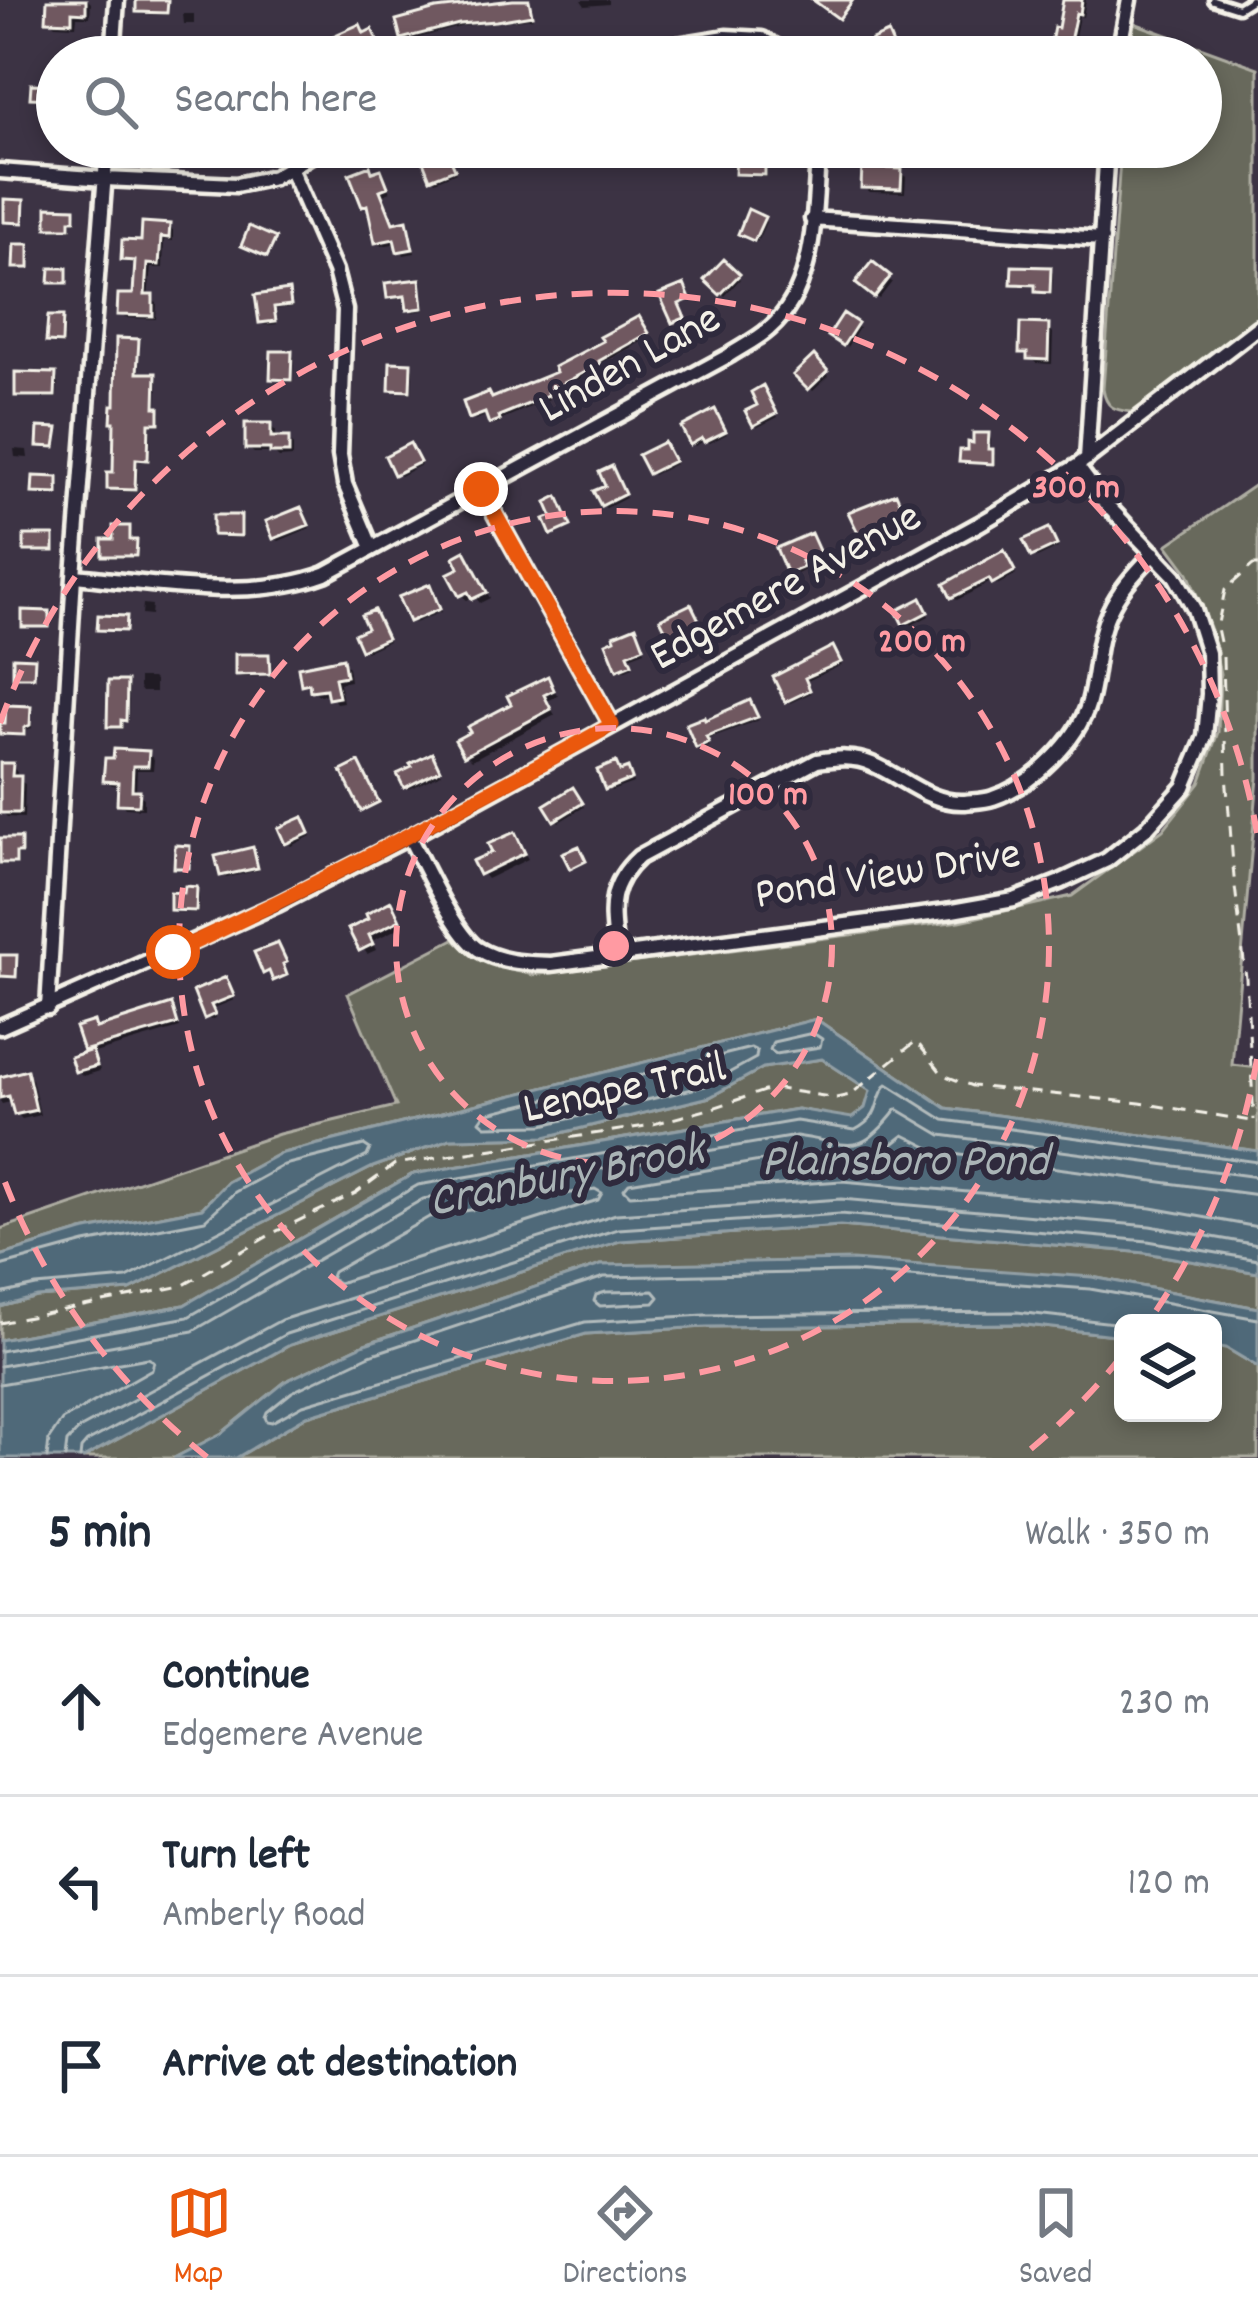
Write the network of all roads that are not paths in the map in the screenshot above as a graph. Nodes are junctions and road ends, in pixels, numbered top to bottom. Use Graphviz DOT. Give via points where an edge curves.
graph roads {
  1 [pos="117,0"];
  2 [pos="1129,0"];
  3 [pos="1213,0"];
  4 [pos="1251,0"];
  5 [pos="114,36"];
  6 [pos="1122,36"];
  7 [pos="106,168"];
  8 [pos="290,168"];
  9 [pos="817,168"];
  10 [pos="1106,168"];
  11 [pos="0,171"];
  12 [pos="105,179"];
  13 [pos="812,219"];
  14 [pos="1102,239"];
  15 [pos="1258,327"];
  16 [pos="1082,462"];
  17 [pos="481,489"];
  18 [pos="372,548"];
  19 [pos="1154,553"];
  20 [pos="74,576"];
  21 [pos="612,725"];
  22 [pos="409,837"];
  23 [pos="616,955"];
  24 [pos="48,1008"];
  25 [pos="0,1027"];
  1 -- 5 [label="street"];
  2 -- 6 [label="street"];
  3 -- 4 [label="lane" via="1232,8"];
  7 -- 12 [label="street"];
  8 -- 12 [label="street" via="236,184"];
  8 -- 18 [label="street" via="344,310 340,455"];
  9 -- 13 [label="street, Linden Lane"];
  10 -- 14 [label="street"];
  11 -- 12 [label="street"];
  12 -- 20 [label="street"];
  13 -- 14 [label="street"];
  13 -- 17 [label="street, Linden Lane" via="806,271 770,329"];
  14 -- 16 [label="street"];
  15 -- 16 [label="street, Edgemere Avenue"];
  16 -- 19 [label="street, Pond View Drive" via="1104,502"];
  16 -- 21 [label="street, Edgemere Avenue"];
  17 -- 18 [label="street, Linden Lane"];
  17 -- 21 [label="street"];
  18 -- 20 [label="street, Linden Lane" via="326,574 260,588"];
  19 -- 23 [label="street" via="1107,616 1074,735 1020,785 992,799 958,802 928,796 869,762 817,761 626,869 612,907"];
  19 -- 23 [label="street, Pond View Drive" via="1194,609 1208,653 1205,737 1184,787 1106,860 1014,899"];
  20 -- 24 [label="street"];
  21 -- 22 [label="street, Edgemere Avenue"];
  22 -- 23 [label="street, Pond View Drive" via="473,946 526,963"];
  22 -- 24 [label="street, Edgemere Avenue"];
  24 -- 25 [label="street, Edgemere Avenue"];
}
